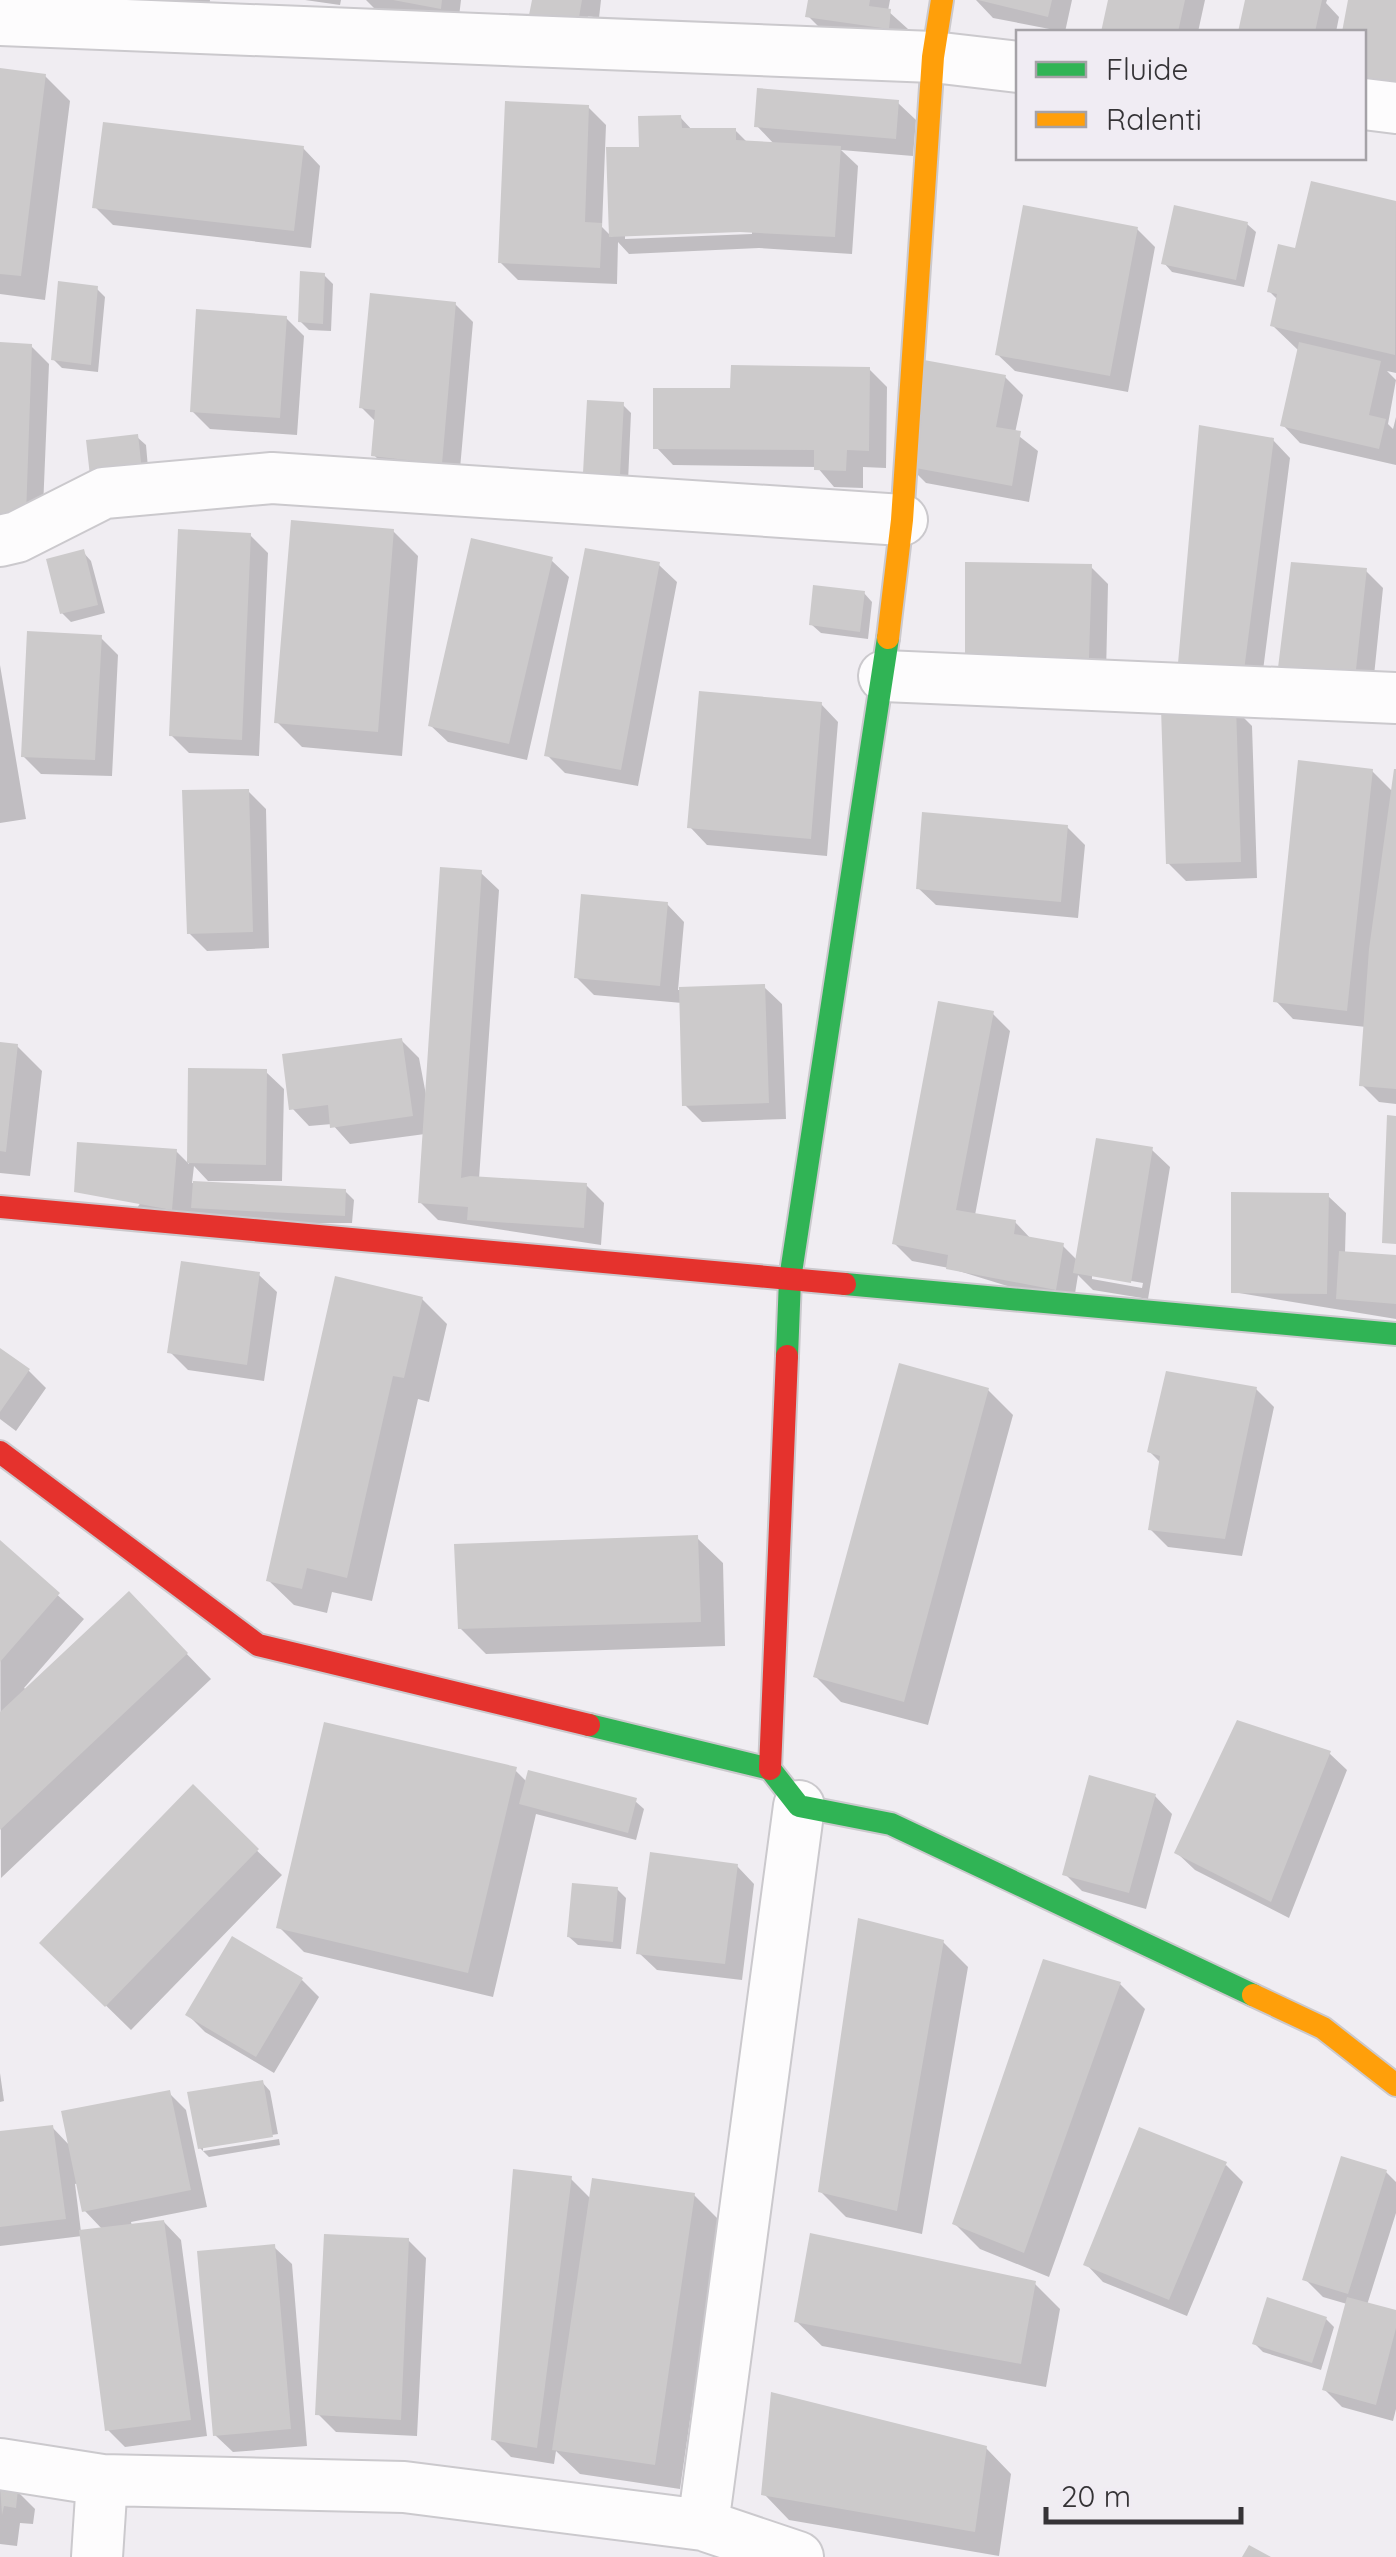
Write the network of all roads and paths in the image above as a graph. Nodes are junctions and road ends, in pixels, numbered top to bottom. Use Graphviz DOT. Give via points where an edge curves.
graph roads {
  1 [pos="942,0"];
  2 [pos="0,20"];
  3 [pos="933,58"];
  4 [pos="1016,67"];
  5 [pos="1366,104"];
  6 [pos="1396,108"];
  7 [pos="902,520"];
  8 [pos="0,541"];
  9 [pos="884,676"];
  10 [pos="1396,698"];
  11 [pos="0,1207"];
  12 [pos="790,1279"];
  13 [pos="1396,1334"];
  14 [pos="0,1452"];
  15 [pos="784,1787"];
  16 [pos="1396,2084"];
  17 [pos="0,2464"];
  18 [pos="102,2480"];
  19 [pos="703,2524"];
  20 [pos="98,2557"];
  21 [pos="798,2557"];
  1 -- 3 [label="street"];
  2 -- 3 [label="street"];
  3 -- 4 [label="street"];
  3 -- 7 [label="street"];
  5 -- 6 [label="street"];
  7 -- 8 [label="street" via="272,478 104,494"];
  7 -- 9 [label="street"];
  9 -- 10 [label="street"];
  9 -- 12 [label="street"];
  11 -- 12 [label="street"];
  12 -- 13 [label="street"];
  12 -- 15 [label="street"];
  14 -- 15 [label="street" via="258,1645"];
  15 -- 16 [label="street" via="891,1824 1322,2028"];
  15 -- 19 [label="street"];
  17 -- 18 [label="street"];
  18 -- 19 [label="street" via="404,2486"];
  18 -- 20 [label="street"];
  19 -- 21 [label="street"];
}
